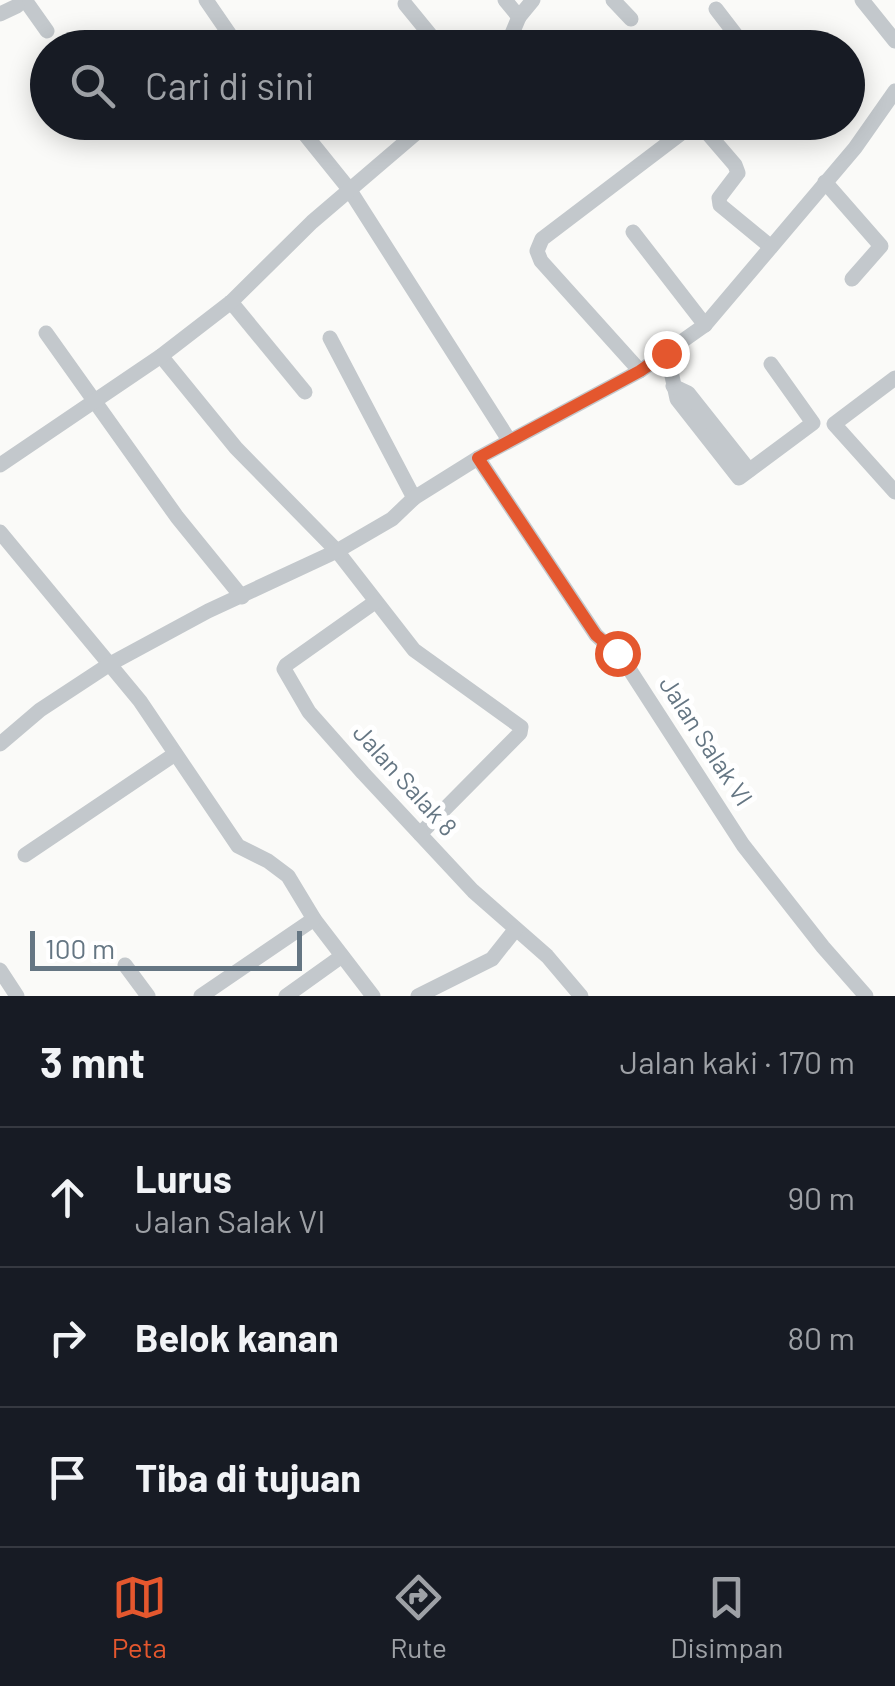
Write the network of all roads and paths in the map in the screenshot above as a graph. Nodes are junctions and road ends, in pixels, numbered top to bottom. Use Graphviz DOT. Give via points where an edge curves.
graph roads {
  1 [pos="206,0"];
  2 [pos="504,0"];
  3 [pos="532,0"];
  4 [pos="612,0"];
  5 [pos="862,0"];
  6 [pos="21,3"];
  7 [pos="406,4"];
  8 [pos="716,9"];
  9 [pos="0,14"];
  10 [pos="520,17"];
  11 [pos="631,19"];
  12 [pos="46,30"];
  13 [pos="227,30"];
  14 [pos="427,30"];
  15 [pos="514,30"];
  16 [pos="732,30"];
  17 [pos="895,41"];
  18 [pos="895,90"];
  19 [pos="865,134"];
  20 [pos="310,140"];
  21 [pos="408,140"];
  22 [pos="673,140"];
  23 [pos="713,140"];
  24 [pos="861,140"];
  25 [pos="825,182"];
  26 [pos="349,189"];
  27 [pos="633,232"];
  28 [pos="771,247"];
  29 [pos="852,279"];
  30 [pos="232,302"];
  31 [pos="704,326"];
  32 [pos="46,333"];
  33 [pos="330,338"];
  34 [pos="666,353"];
  35 [pos="161,356"];
  36 [pos="771,364"];
  37 [pos="640,371"];
  38 [pos="895,378"];
  39 [pos="304,392"];
  40 [pos="94,402"];
  41 [pos="509,440"];
  42 [pos="478,458"];
  43 [pos="0,465"];
  44 [pos="895,492"];
  45 [pos="414,498"];
  46 [pos="0,532"];
  47 [pos="337,551"];
  48 [pos="242,598"];
  49 [pos="376,602"];
  50 [pos="110,664"];
  51 [pos="0,744"];
  52 [pos="175,754"];
  53 [pos="420,834"];
  54 [pos="25,855"];
  55 [pos="314,919"];
  56 [pos="515,930"];
  57 [pos="342,956"];
  58 [pos="125,965"];
  59 [pos="0,970"];
  60 [pos="17,996"];
  61 [pos="148,996"];
  62 [pos="201,996"];
  63 [pos="286,996"];
  64 [pos="373,996"];
  65 [pos="418,996"];
  66 [pos="581,996"];
  67 [pos="866,996"];
  1 -- 13 [label="street"];
  2 -- 10 [label="street"];
  3 -- 10 [label="street"];
  4 -- 11 [label="street"];
  5 -- 17 [label="street"];
  6 -- 9 [label="street"];
  6 -- 12 [label="street"];
  7 -- 14 [label="street"];
  8 -- 16 [label="street"];
  10 -- 15 [label="street"];
  18 -- 19 [label="street"];
  20 -- 26 [label="street"];
  21 -- 26 [label="street"];
  22 -- 37 [label="street" via="542,239 537,250"];
  23 -- 28 [label="street" via="738,174 720,205"];
  24 -- 25 [label="street"];
  25 -- 28 [label="street"];
  25 -- 29 [label="street" via="881,246"];
  26 -- 30 [label="street"];
  26 -- 41 [label="street"];
  27 -- 31 [label="street"];
  28 -- 31 [label="street"];
  30 -- 35 [label="street"];
  30 -- 39 [label="street"];
  31 -- 34 [label="street"];
  32 -- 40 [label="street"];
  33 -- 45 [label="street"];
  34 -- 36 [label="street" via="673,386 688,392 749,470 814,424"];
  34 -- 37 [label="street"];
  35 -- 40 [label="street"];
  35 -- 47 [label="street" via="236,448"];
  37 -- 41 [label="street"];
  38 -- 44 [label="street" via="834,424"];
  40 -- 43 [label="street"];
  40 -- 48 [label="street"];
  41 -- 42 [label="street"];
  42 -- 45 [label="street"];
  42 -- 67 [label="street, Jalan Salak VI" via="596,635 624,661 744,845"];
  45 -- 47 [label="street"];
  46 -- 50 [label="street"];
  47 -- 48 [label="street"];
  47 -- 49 [label="street"];
  48 -- 50 [label="street"];
  49 -- 53 [label="street, Jalan Salak 8" via="284,669 310,712"];
  49 -- 53 [label="street" via="414,650 522,727"];
  50 -- 51 [label="street"];
  50 -- 52 [label="street"];
  52 -- 54 [label="street"];
  52 -- 55 [label="street" via="238,846 288,876"];
  53 -- 56 [label="street, Jalan Salak 8"];
  55 -- 57 [label="street"];
  55 -- 62 [label="street"];
  56 -- 65 [label="street" via="492,959"];
  56 -- 66 [label="street, Jalan Salak 8"];
  57 -- 63 [label="street"];
  57 -- 64 [label="street"];
  58 -- 61 [label="street"];
  59 -- 60 [label="street"];
}
